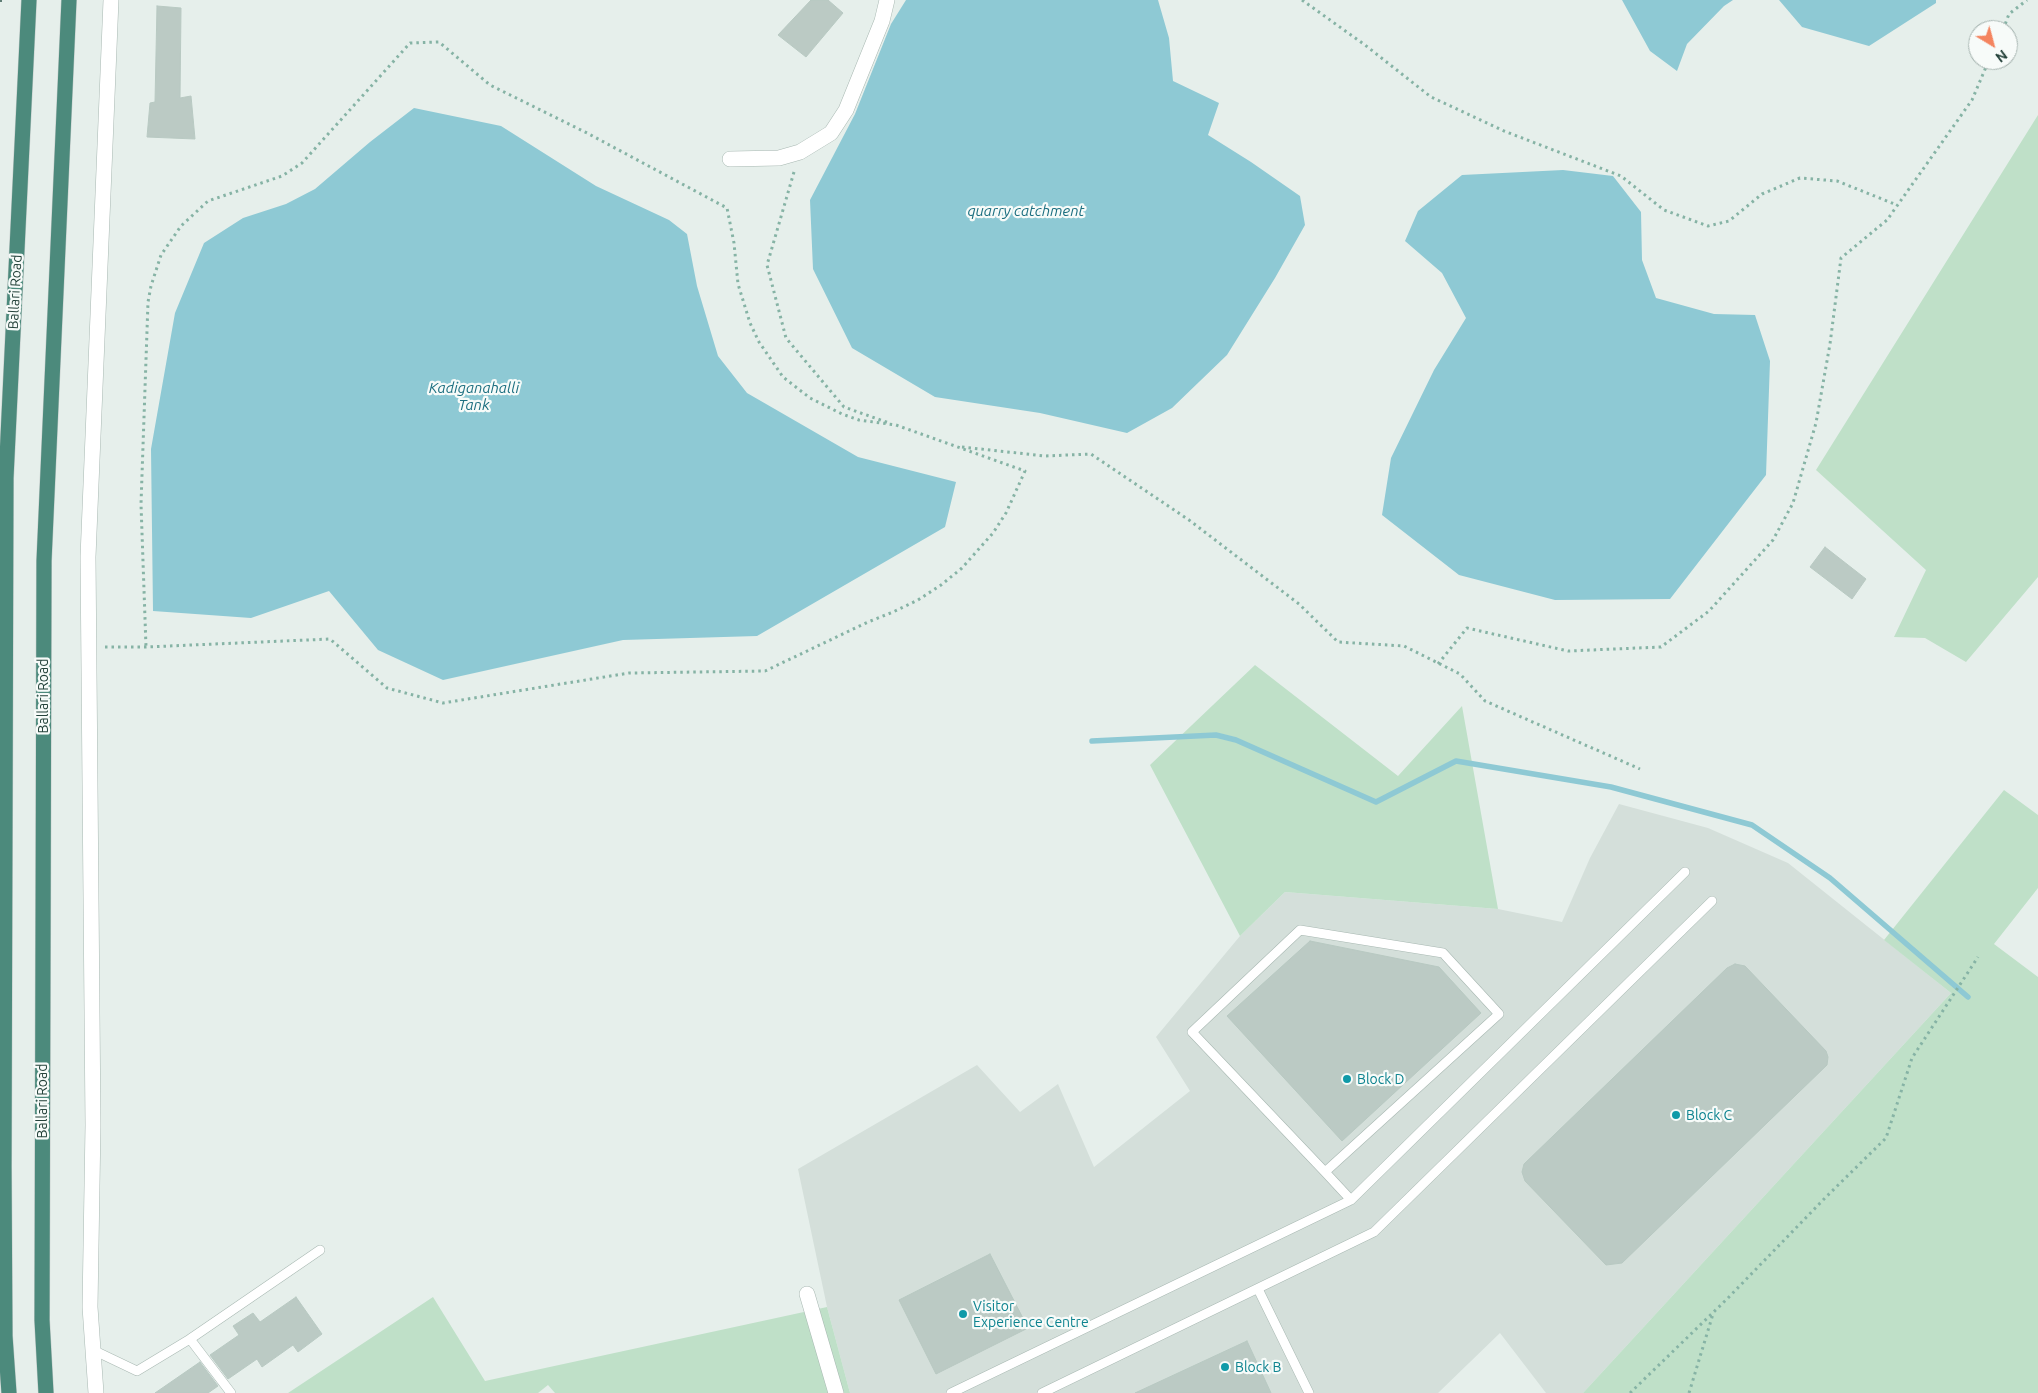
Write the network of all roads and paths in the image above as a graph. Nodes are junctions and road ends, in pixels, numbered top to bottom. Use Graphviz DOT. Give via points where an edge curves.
graph roads {
  1 [pos="29,0"];
  2 [pos="69,0"];
  3 [pos="111,0"];
  4 [pos="887,0"];
  5 [pos="1302,0"];
  6 [pos="2027,0"];
  7 [pos="2006,20"];
  8 [pos="1985,70"];
  9 [pos="800,152"];
  10 [pos="730,159"];
  11 [pos="1897,205"];
  12 [pos="896,425"];
  13 [pos="146,647"];
  14 [pos="88,648"];
  15 [pos="1438,664"];
  16 [pos="1640,769"];
  17 [pos="1686,872"];
  18 [pos="1712,902"];
  19 [pos="1978,957"];
  20 [pos="1325,1172"];
  21 [pos="1351,1200"];
  22 [pos="320,1250"];
  23 [pos="1258,1289"];
  24 [pos="807,1294"];
  25 [pos="1713,1313"];
  26 [pos="190,1339"];
  27 [pos="93,1350"];
  28 [pos="9,1393"];
  29 [pos="46,1393"];
  30 [pos="96,1393"];
  31 [pos="231,1393"];
  32 [pos="836,1393"];
  33 [pos="951,1393"];
  34 [pos="1042,1393"];
  35 [pos="1309,1393"];
  36 [pos="1630,1393"];
  37 [pos="1689,1393"];
  1 -- 28 [label="highway, Ballari Road" via="6,478 4,1166 5,1336"];
  2 -- 29 [label="highway, Ballari Road" via="44,561 41,1162"];
  3 -- 14 [label="street" via="88,557"];
  4 -- 9 [label="street" via="882,21 846,110 831,133"];
  5 -- 11 [label="path" via="1430,96 1504,131 1621,176 1664,210 1708,226 1729,221 1762,194 1800,178 1837,181"];
  6 -- 7 [label="path"];
  8 -- 11 [label="path" via="1972,100"];
  9 -- 10 [label="street" via="779,158"];
  9 -- 12 [label="path" via="767,265 786,338 844,407"];
  11 -- 15 [label="path" via="1887,220 1841,258 1816,423 1793,503 1773,540 1709,611 1661,647 1568,650 1467,628"];
  12 -- 13 [label="path" via="1026,471 1006,513 978,551 941,585 910,604 765,671 629,674 443,704 387,688 330,639"];
  12 -- 13 [label="path" via="859,420 825,407 796,388 770,360 743,304 727,208 490,84 439,42 410,43 302,163 282,176 208,202 181,226 161,255 148,302 141,504"];
  12 -- 15 [label="path" via="957,446 1044,456 1091,454 1189,520 1298,604 1338,642 1404,646"];
  13 -- 14 [label="path"];
  14 -- 27 [label="street" via="93,1125 90,1307"];
  15 -- 16 [label="path" via="1460,674 1485,701"];
  17 -- 21 [label="lane"];
  18 -- 23 [label="lane" via="1374,1232"];
  19 -- 25 [label="path" via="1912,1058 1886,1138"];
  20 -- 20 [label="lane" via="1192,1032 1300,930 1443,953 1499,1014"];
  20 -- 21 [label="lane"];
  21 -- 33 [label="lane"];
  22 -- 26 [label="lane"];
  23 -- 34 [label="lane"];
  23 -- 35 [label="lane"];
  24 -- 32 [label="street"];
  25 -- 36 [label="path"];
  25 -- 37 [label="path"];
  26 -- 27 [label="lane" via="137,1371"];
  26 -- 31 [label="lane"];
  27 -- 30 [label="street"];
}
